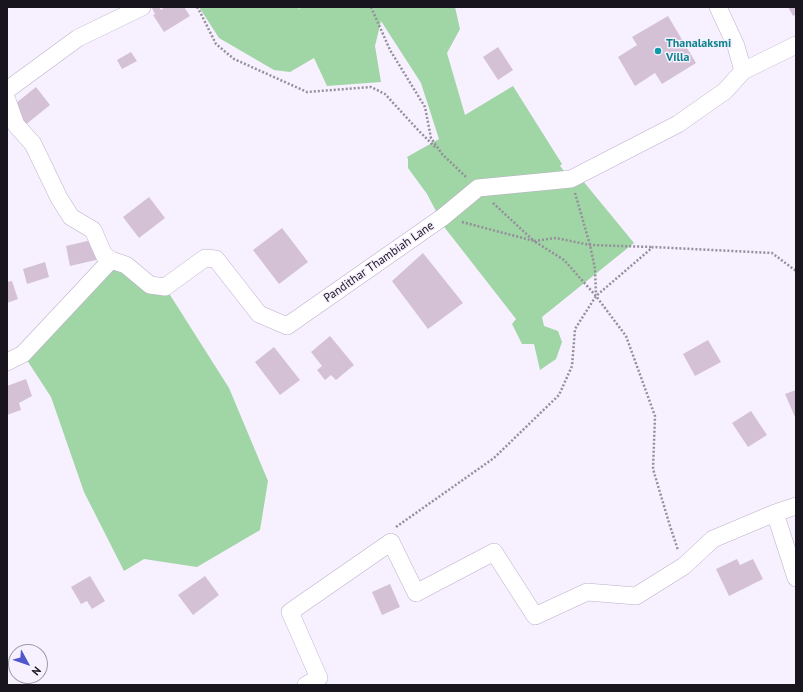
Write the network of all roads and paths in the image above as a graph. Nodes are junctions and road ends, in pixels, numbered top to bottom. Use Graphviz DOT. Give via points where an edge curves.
graph roads {
  1 [pos="142,7"];
  2 [pos="197,7"];
  3 [pos="372,7"];
  4 [pos="718,7"];
  5 [pos="796,45"];
  6 [pos="742,71"];
  7 [pos="7,90"];
  8 [pos="7,100"];
  9 [pos="442,154"];
  10 [pos="571,179"];
  11 [pos="478,188"];
  12 [pos="443,217"];
  13 [pos="534,241"];
  14 [pos="590,245"];
  15 [pos="653,247"];
  16 [pos="111,260"];
  17 [pos="796,271"];
  18 [pos="596,296"];
  19 [pos="7,362"];
  20 [pos="796,506"];
  21 [pos="774,513"];
  22 [pos="391,542"];
  23 [pos="684,566"];
  24 [pos="796,578"];
  25 [pos="306,685"];
  1 -- 7 [label="street" via="78,38"];
  2 -- 9 [label="path" via="216,44 234,60 307,92 371,87 385,94"];
  3 -- 9 [label="path" via="390,50 425,106 431,138"];
  4 -- 6 [label="street" via="736,46"];
  5 -- 6 [label="street"];
  6 -- 10 [label="street" via="725,91 678,124"];
  8 -- 16 [label="street" via="16,125 33,144 70,217 94,230 104,255"];
  9 -- 11 [label="path"];
  10 -- 11 [label="street"];
  10 -- 14 [label="path"];
  11 -- 12 [label="street, Pandithar Thambiah Lane"];
  11 -- 13 [label="path"];
  12 -- 13 [label="path"];
  12 -- 16 [label="street, Pandithar Thambiah Lane" via="287,326 259,314 216,259 205,258 165,287 150,285 126,265"];
  13 -- 14 [label="path" via="556,238"];
  13 -- 18 [label="path" via="564,260"];
  14 -- 15 [label="path"];
  14 -- 18 [label="path" via="595,269"];
  15 -- 17 [label="path" via="772,253"];
  15 -- 18 [label="path"];
  16 -- 19 [label="street" via="23,354"];
  18 -- 22 [label="path" via="575,329 572,366 559,395 494,458 393,528"];
  18 -- 23 [label="path" via="626,336 655,416 652,469"];
  20 -- 21 [label="street"];
  21 -- 23 [label="street" via="713,539"];
  21 -- 24 [label="street"];
  22 -- 23 [label="street" via="416,593 494,552 535,616 587,592 636,596"];
  22 -- 25 [label="street" via="290,612 319,678"];
}
